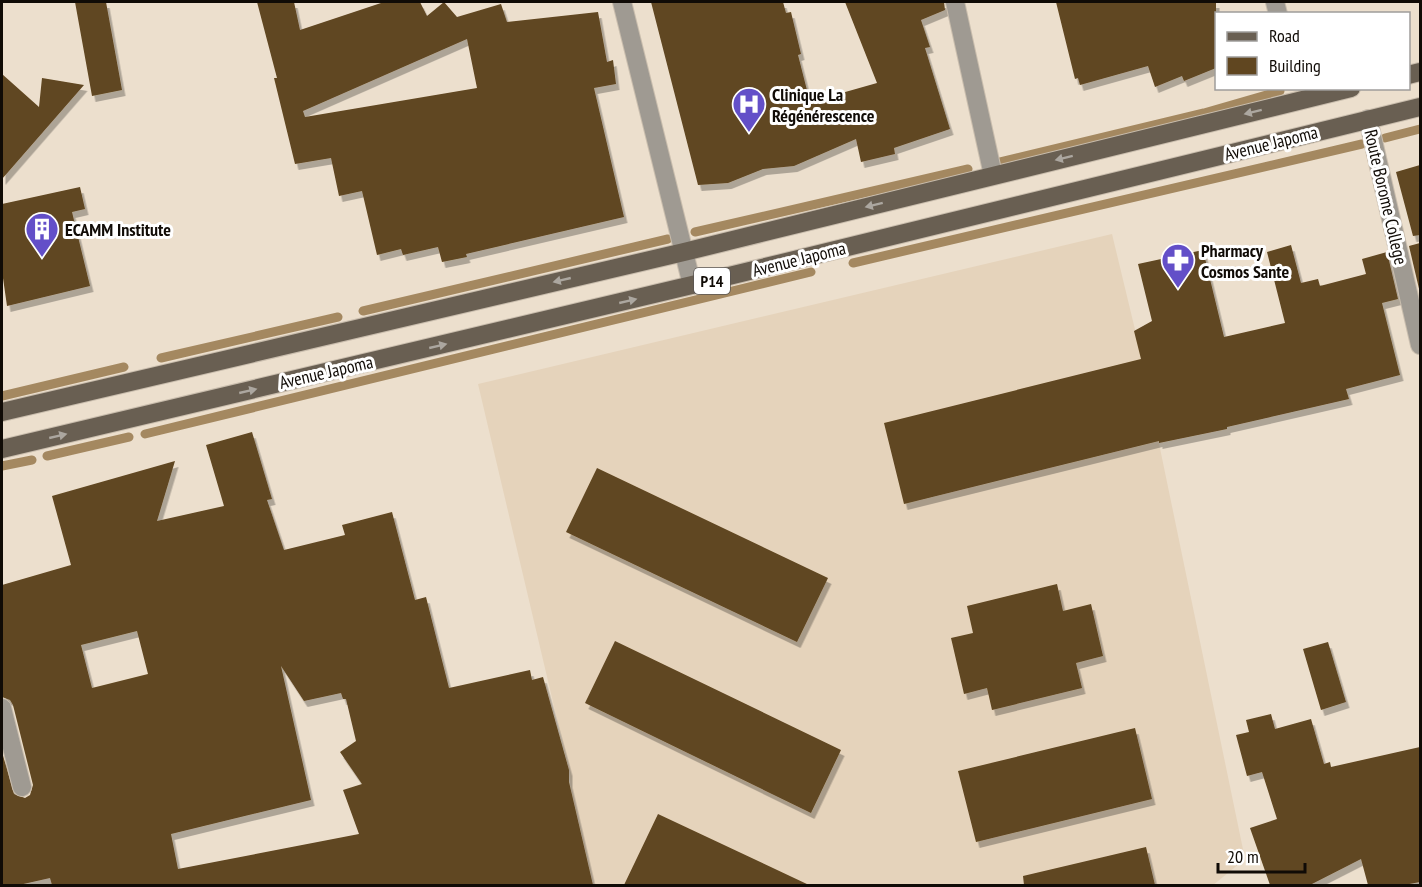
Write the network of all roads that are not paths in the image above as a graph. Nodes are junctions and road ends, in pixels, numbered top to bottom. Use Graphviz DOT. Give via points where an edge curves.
graph roads {
  1 [pos="622,2"];
  2 [pos="955,2"];
  3 [pos="1335,90"];
  4 [pos="1295,95"];
  5 [pos="1420,107"];
  6 [pos="1368,119"];
  7 [pos="993,175"];
  8 [pos="684,252"];
  9 [pos="692,285"];
  10 [pos="1420,345"];
  11 [pos="2,412"];
  12 [pos="2,449"];
  13 [pos="2,708"];
  14 [pos="22,787"];
  1 -- 8 [label="street"];
  2 -- 7 [label="street"];
  3 -- 4 [label="main road, Avenue Japoma / P14"];
  4 -- 7 [label="main road, Avenue Japoma / P14, one-way"];
  5 -- 6 [label="main road, Avenue Japoma / P14"];
  6 -- 9 [label="main road, Avenue Japoma / P14"];
  6 -- 10 [label="street, Route Borome College"];
  7 -- 8 [label="main road, Avenue Japoma / P14, one-way"];
  8 -- 9 [label="street"];
  8 -- 11 [label="main road, Avenue Japoma / P14, one-way"];
  12 -- 9 [label="main road, Avenue Japoma / P14, one-way"];
  13 -- 14 [label="street"];
}
